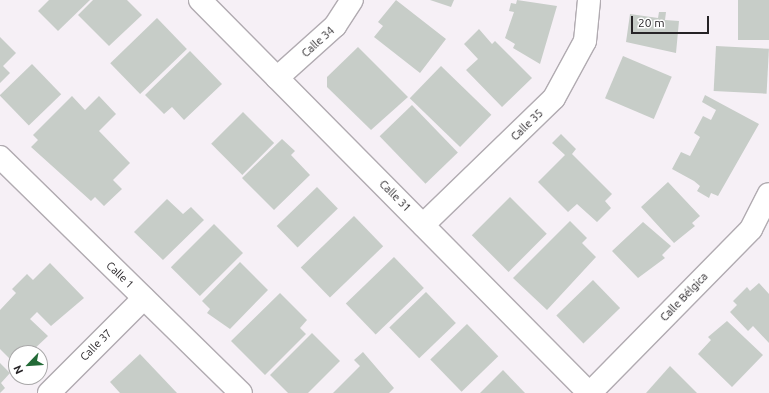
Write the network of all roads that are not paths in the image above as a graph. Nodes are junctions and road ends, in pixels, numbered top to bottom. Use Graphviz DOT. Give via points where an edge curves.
graph roads {
  1 [pos="200,0"];
  2 [pos="352,0"];
  3 [pos="589,0"];
  4 [pos="278,78"];
  5 [pos="0,156"];
  6 [pos="769,194"];
  7 [pos="423,225"];
  8 [pos="144,298"];
  9 [pos="49,393"];
  10 [pos="241,393"];
  11 [pos="589,393"];
  1 -- 4 [label="street, Calle 31"];
  2 -- 4 [label="street, Calle 34" via="335,26"];
  3 -- 7 [label="street, Calle 35" via="586,41 554,98"];
  4 -- 7 [label="street, Calle 31"];
  5 -- 8 [label="street, Calle 1"];
  6 -- 11 [label="street, Calle Bélgica" via="751,229"];
  7 -- 11 [label="street, Calle 31"];
  8 -- 9 [label="street, Calle 37"];
  8 -- 10 [label="street, Calle 1"];
}
